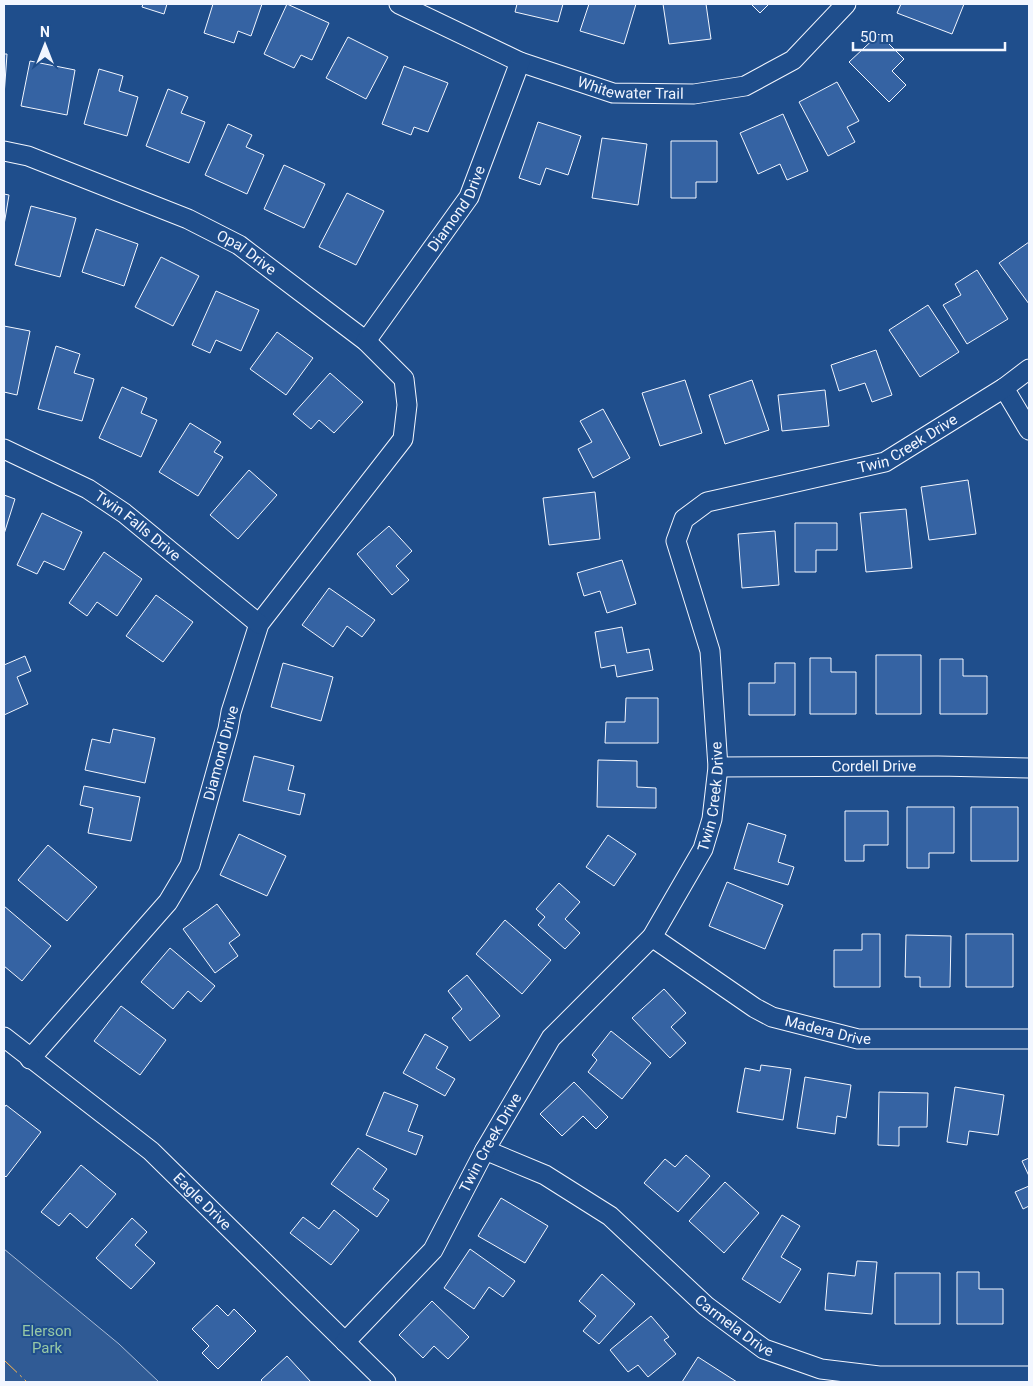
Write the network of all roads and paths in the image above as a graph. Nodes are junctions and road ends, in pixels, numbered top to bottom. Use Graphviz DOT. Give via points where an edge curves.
graph roads {
  1 [pos="399,4"];
  2 [pos="846,4"];
  3 [pos="520,62"];
  4 [pos="4,151"];
  5 [pos="366,341"];
  6 [pos="1029,369"];
  7 [pos="1004,388"];
  8 [pos="1029,430"];
  9 [pos="403,439"];
  10 [pos="4,450"];
  11 [pos="259,624"];
  12 [pos="718,768"];
  13 [pos="1029,768"];
  14 [pos="652,937"];
  15 [pos="4,1037"];
  16 [pos="1029,1039"];
  17 [pos="30,1059"];
  18 [pos="485,1150"];
  19 [pos="345,1342"];
  20 [pos="1029,1376"];
  21 [pos="386,1382"];
  1 -- 3 [label="street, Whitewater Trail"];
  2 -- 3 [label="street, Whitewater Trail" via="793,60 745,86 694,94 613,93"];
  3 -- 5 [label="street, Diamond Drive" via="469,197"];
  4 -- 5 [label="street, Opal Drive" via="28,156 188,219 239,244"];
  5 -- 9 [label="street, Opal Drive" via="404,379 407,404"];
  6 -- 7 [label="street, Twin Creek Drive"];
  7 -- 8 [label="street"];
  7 -- 12 [label="street, Twin Creek Drive" via="885,462 707,502 684,519 676,541 710,651"];
  9 -- 11 [label="street, Diamond Drive"];
  10 -- 11 [label="street, Twin Falls Drive" via="88,489 117,508"];
  11 -- 17 [label="street, Diamond Drive" via="231,712 190,865 168,902"];
  12 -- 13 [label="street, Cordell Drive"];
  12 -- 14 [label="street, Twin Creek Drive" via="712,819 703,849"];
  14 -- 16 [label="street, Madera Drive" via="772,1017 858,1039"];
  14 -- 18 [label="street, Twin Creek Drive" via="551,1038"];
  15 -- 17 [label="street, Eagle Drive"];
  17 -- 19 [label="street, Eagle Drive" via="151,1151"];
  18 -- 19 [label="street, Twin Creek Drive" via="433,1250"];
  18 -- 20 [label="street, Carmela Drive" via="545,1174 610,1216 706,1306 764,1349 821,1369 878,1376"];
  19 -- 21 [label="street, Eagle Drive"];
}
